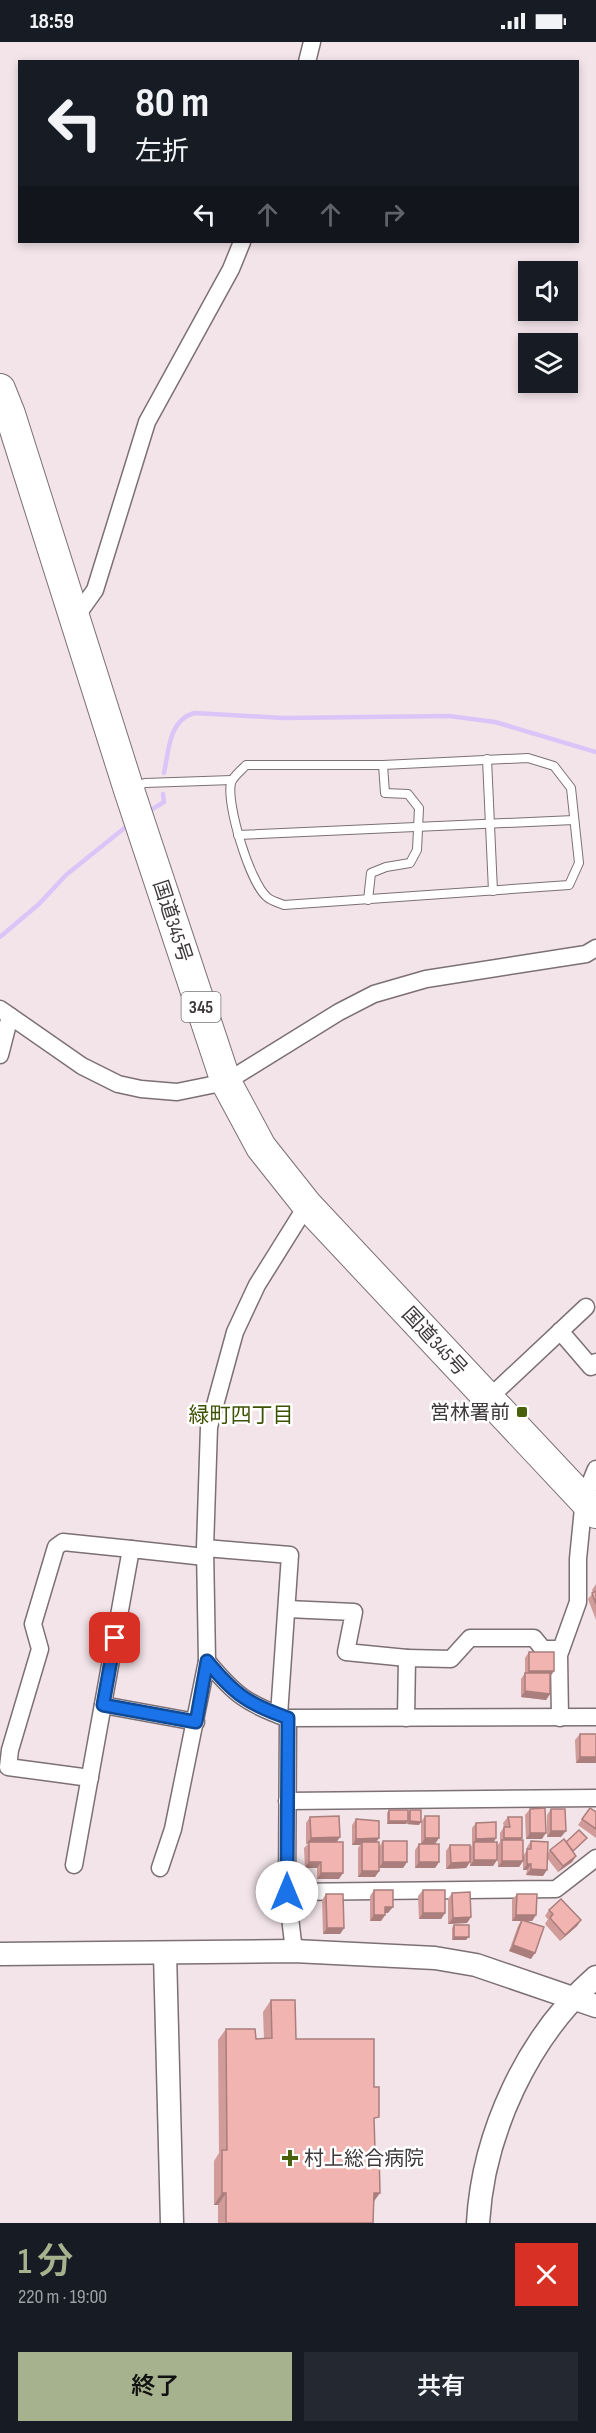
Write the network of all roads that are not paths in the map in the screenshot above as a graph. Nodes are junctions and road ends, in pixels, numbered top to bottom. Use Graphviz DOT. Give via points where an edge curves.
graph roads {
  1 [pos="312,42"];
  2 [pos="308,60"];
  3 [pos="242,243"];
  4 [pos="0,389"];
  5 [pos="75,618"];
  6 [pos="487,759"];
  7 [pos="383,765"];
  8 [pos="232,780"];
  9 [pos="129,790"];
  10 [pos="574,820"];
  11 [pos="491,822"];
  12 [pos="418,826"];
  13 [pos="238,835"];
  14 [pos="493,891"];
  15 [pos="368,900"];
  16 [pos="596,948"];
  17 [pos="5,1012"];
  18 [pos="0,1055"];
  19 [pos="226,1082"];
  20 [pos="307,1205"];
  21 [pos="586,1307"];
  22 [pos="560,1331"];
  23 [pos="596,1362"];
  24 [pos="489,1398"];
  25 [pos="596,1469"];
  26 [pos="590,1506"];
  27 [pos="131,1549"];
  28 [pos="205,1553"];
  29 [pos="287,1609"];
  30 [pos="561,1649"];
  31 [pos="407,1658"];
  32 [pos="207,1661"];
  33 [pos="103,1705"];
  34 [pos="284,1717"];
  35 [pos="596,1717"];
  36 [pos="406,1718"];
  37 [pos="560,1718"];
  38 [pos="196,1722"];
  39 [pos="90,1778"];
  40 [pos="596,1798"];
  41 [pos="288,1801"];
  42 [pos="596,1858"];
  43 [pos="74,1865"];
  44 [pos="160,1868"];
  45 [pos="287,1892"];
  46 [pos="294,1952"];
  47 [pos="165,1953"];
  48 [pos="0,1954"];
  49 [pos="596,1977"];
  50 [pos="574,1996"];
  51 [pos="596,2006"];
  52 [pos="172,2223"];
  53 [pos="478,2223"];
  1 -- 2 [label="street"];
  3 -- 5 [label="street" via="147,422 95,590"];
  4 -- 5 [label="highway, 国道345号 / 345"];
  5 -- 9 [label="highway, 国道345号 / 345"];
  6 -- 7 [label="lane"];
  6 -- 10 [label="lane" via="528,758 554,766 571,788"];
  6 -- 11 [label="lane"];
  7 -- 8 [label="lane" via="246,765"];
  7 -- 12 [label="lane" via="385,793 408,794 419,808"];
  8 -- 9 [label="lane" via="146,783"];
  8 -- 13 [label="lane" via="230,801"];
  9 -- 19 [label="highway, 国道345号 / 345"];
  10 -- 11 [label="lane"];
  10 -- 14 [label="lane" via="579,863 569,885"];
  11 -- 12 [label="lane"];
  11 -- 14 [label="lane"];
  12 -- 13 [label="lane"];
  12 -- 15 [label="lane" via="417,850 410,863 371,873"];
  13 -- 15 [label="lane" via="256,881 267,897 284,905"];
  14 -- 15 [label="lane"];
  16 -- 19 [label="street" via="586,954 426,979 374,994"];
  17 -- 18 [label="street"];
  17 -- 19 [label="street" via="82,1066 118,1084 177,1092"];
  19 -- 20 [label="highway, 国道345号 / 345" via="261,1148"];
  20 -- 24 [label="highway, 国道345号 / 345"];
  20 -- 28 [label="street" via="257,1285 222,1371 208,1426"];
  21 -- 22 [label="street"];
  22 -- 23 [label="street" via="591,1367"];
  22 -- 24 [label="street"];
  24 -- 26 [label="highway, 国道345号 / 345"];
  25 -- 26 [label="street"];
  26 -- 30 [label="street" via="578,1559 578,1602"];
  27 -- 28 [label="street"];
  27 -- 33 [label="street"];
  27 -- 39 [label="street" via="63,1542 56,1547 33,1624 40,1649 10,1750 8,1767"];
  28 -- 29 [label="street" via="290,1555"];
  28 -- 32 [label="street"];
  29 -- 31 [label="street" via="354,1612 346,1652"];
  29 -- 34 [label="street"];
  30 -- 31 [label="street" via="543,1649 534,1638 470,1638 451,1659"];
  30 -- 37 [label="street"];
  31 -- 36 [label="street"];
  32 -- 34 [label="street" via="228,1687 255,1706"];
  32 -- 38 [label="street"];
  33 -- 38 [label="street"];
  33 -- 39 [label="street"];
  34 -- 36 [label="street"];
  34 -- 41 [label="street"];
  35 -- 37 [label="street"];
  36 -- 37 [label="street"];
  38 -- 44 [label="street" via="173,1829"];
  39 -- 43 [label="street"];
  40 -- 41 [label="street"];
  41 -- 45 [label="street"];
  42 -- 45 [label="street" via="556,1889"];
  45 -- 46 [label="street"];
  46 -- 47 [label="street"];
  46 -- 50 [label="street" via="435,1958 476,1965"];
  47 -- 48 [label="street"];
  47 -- 52 [label="street"];
  49 -- 50 [label="street"];
  50 -- 51 [label="street"];
  50 -- 53 [label="street" via="531,2055 514,2089 487,2167"];
}
